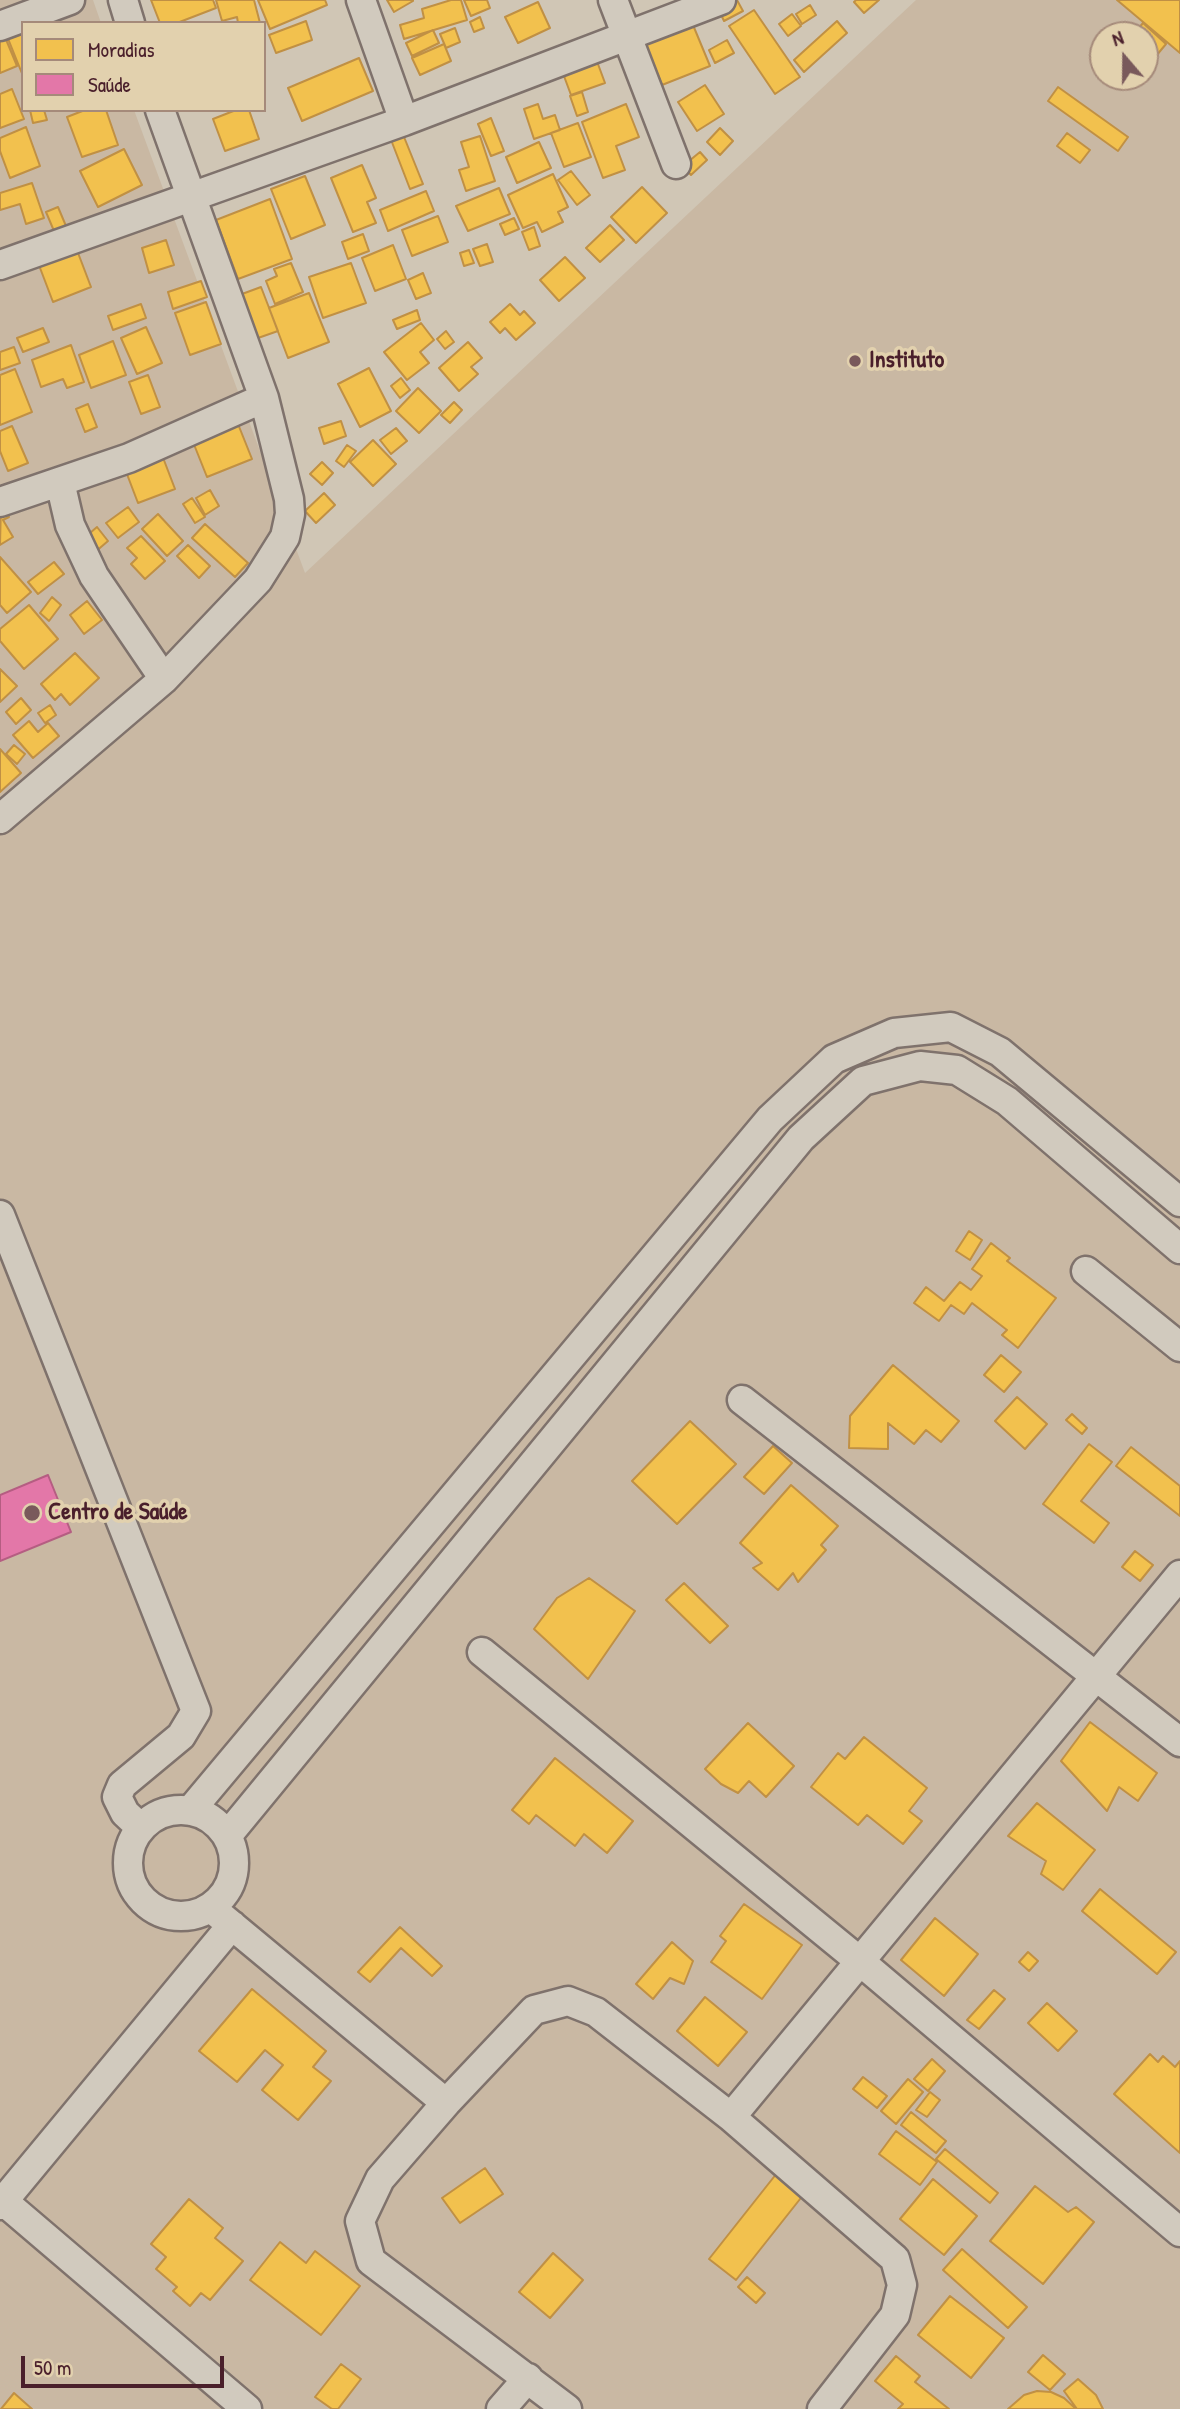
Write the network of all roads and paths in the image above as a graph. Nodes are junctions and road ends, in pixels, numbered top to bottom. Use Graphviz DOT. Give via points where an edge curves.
graph roads {
  1 [pos="70,0"];
  2 [pos="123,0"];
  3 [pos="361,0"];
  4 [pos="613,0"];
  5 [pos="721,0"];
  6 [pos="129,21"];
  7 [pos="0,26"];
  8 [pos="627,36"];
  9 [pos="161,112"];
  10 [pos="404,121"];
  11 [pos="676,164"];
  12 [pos="189,197"];
  13 [pos="0,265"];
  14 [pos="264,398"];
  15 [pos="60,482"];
  16 [pos="0,502"];
  17 [pos="164,679"];
  18 [pos="0,819"];
  19 [pos="1180,1202"];
  20 [pos="0,1215"];
  21 [pos="1180,1249"];
  22 [pos="1086,1271"];
  23 [pos="1180,1347"];
  24 [pos="742,1400"];
  25 [pos="1180,1576"];
  26 [pos="482,1651"];
  27 [pos="1098,1676"];
  28 [pos="1180,1742"];
  29 [pos="191,1811"];
  30 [pos="141,1828"];
  31 [pos="228,1836"];
  32 [pos="221,1916"];
  33 [pos="862,1962"];
  34 [pos="446,2103"];
  35 [pos="731,2118"];
  36 [pos="1,2203"];
  37 [pos="1180,2232"];
  38 [pos="528,2378"];
  39 [pos="826,2407"];
  40 [pos="247,2409"];
  41 [pos="501,2409"];
  42 [pos="567,2409"];
  1 -- 7 [label="street"];
  2 -- 6 [label="street"];
  3 -- 10 [label="street"];
  4 -- 8 [label="street"];
  5 -- 8 [label="street"];
  8 -- 10 [label="street"];
  8 -- 11 [label="street"];
  9 -- 12 [label="street"];
  10 -- 12 [label="street"];
  12 -- 13 [label="street"];
  12 -- 14 [label="street"];
  14 -- 15 [label="street" via="129,458"];
  14 -- 17 [label="street" via="289,499 285,537 258,580"];
  15 -- 16 [label="street"];
  15 -- 17 [label="street" via="70,526 94,576"];
  17 -- 18 [label="street"];
  19 -- 29 [label="street" via="1000,1052 951,1027 894,1033 834,1059 770,1119"];
  20 -- 30 [label="street" via="196,1711 181,1736 122,1785 117,1797"];
  21 -- 31 [label="street" via="1007,1101 957,1069 920,1066 863,1080 801,1138"];
  22 -- 23 [label="street"];
  24 -- 27 [label="street"];
  25 -- 27 [label="street"];
  26 -- 33 [label="street"];
  27 -- 28 [label="street"];
  27 -- 33 [label="street"];
  29 -- 30 [label="street" via="172,1810"];
  29 -- 31 [label="street" via="218,1824"];
  30 -- 32 [label="street" via="128,1861 130,1878 148,1906 179,1916"];
  31 -- 32 [label="street" via="234,1859"];
  32 -- 34 [label="street"];
  32 -- 36 [label="street"];
  33 -- 35 [label="street"];
  33 -- 37 [label="street"];
  34 -- 35 [label="street" via="534,2010 568,2001 596,2012"];
  34 -- 38 [label="street" via="380,2179 360,2221 371,2261"];
  35 -- 39 [label="street" via="895,2259 902,2286 895,2315"];
  36 -- 40 [label="street"];
  38 -- 41 [label="street"];
  38 -- 42 [label="street"];
}
